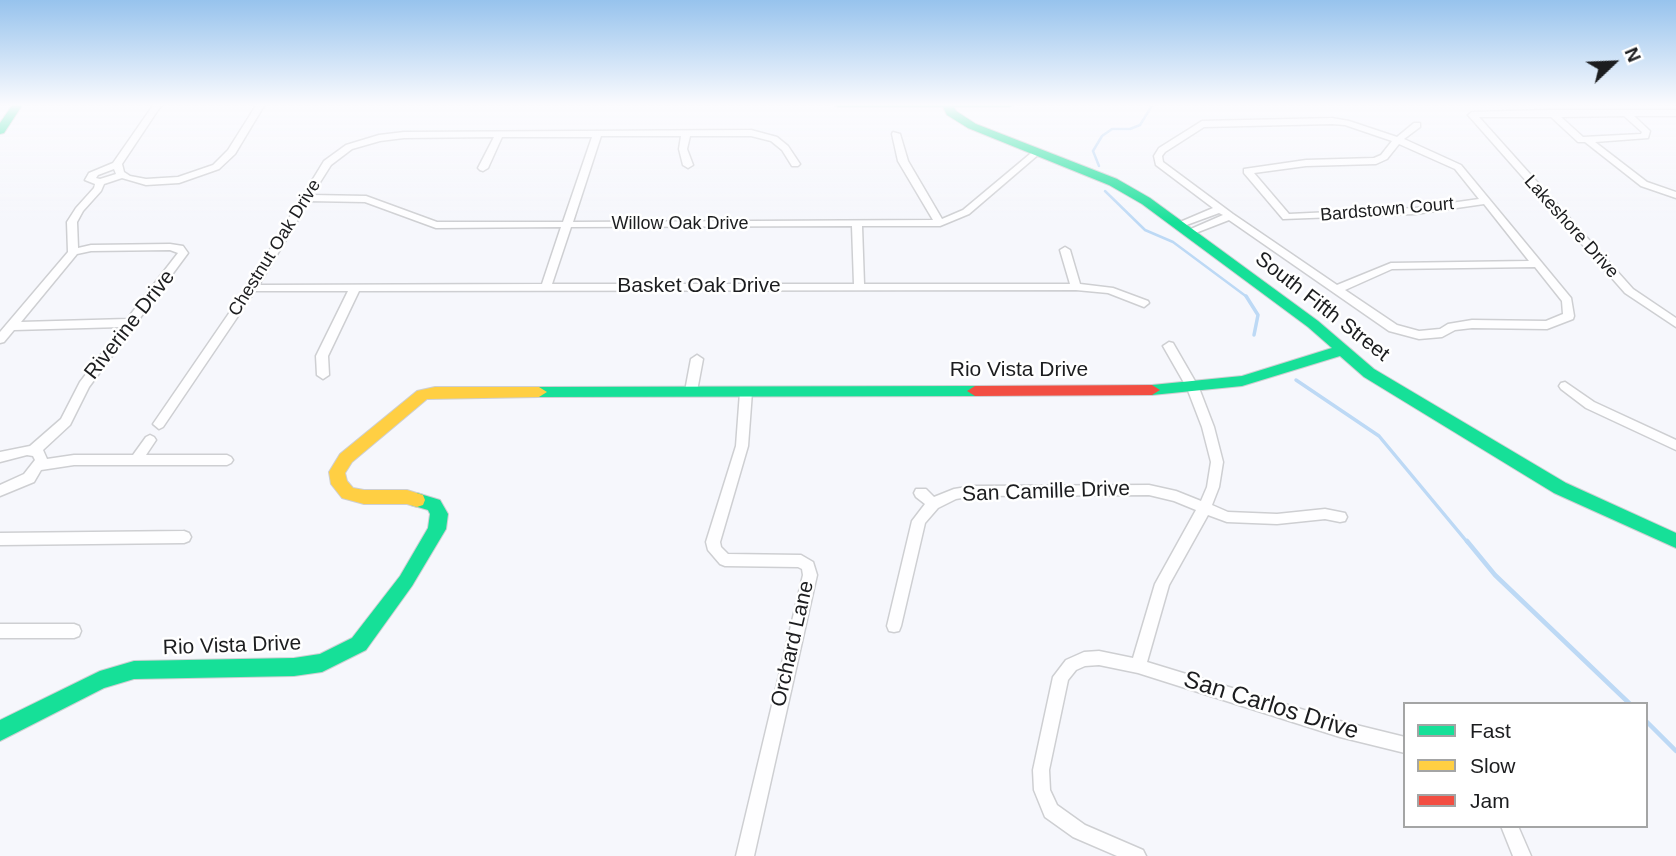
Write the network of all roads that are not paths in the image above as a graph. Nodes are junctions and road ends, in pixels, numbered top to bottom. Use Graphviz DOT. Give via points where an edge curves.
graph roads {
  1 [pos="131,144"];
  2 [pos="237,144"];
  3 [pos="357,144"];
  4 [pos="495,144"];
  5 [pos="594,144"];
  6 [pos="684,144"];
  7 [pos="780,144"];
  8 [pos="898,144"];
  9 [pos="1017,144"];
  10 [pos="1171,144"];
  11 [pos="1395,144"];
  12 [pos="1408,144"];
  13 [pos="1498,144"];
  14 [pos="1592,144"];
  15 [pos="1035,152"];
  16 [pos="795,164"];
  17 [pos="117,165"];
  18 [pos="688,166"];
  19 [pos="483,168"];
  20 [pos="123,175"];
  21 [pos="99,186"];
  22 [pos="1676,195"];
  23 [pos="306,198"];
  24 [pos="1487,201"];
  25 [pos="1220,209"];
  26 [pos="1230,216"];
  27 [pos="1286,218"];
  28 [pos="940,223"];
  29 [pos="857,224"];
  30 [pos="569,225"];
  31 [pos="1183,229"];
  32 [pos="1065,250"];
  33 [pos="73,251"];
  34 [pos="1538,264"];
  35 [pos="859,286"];
  36 [pos="546,287"];
  37 [pos="1076,287"];
  38 [pos="252,288"];
  39 [pos="1336,289"];
  40 [pos="354,290"];
  41 [pos="1144,303"];
  42 [pos="131,323"];
  43 [pos="1676,323"];
  44 [pos="12,326"];
  45 [pos="0,339"];
  46 [pos="1169,346"];
  47 [pos="1343,350"];
  48 [pos="697,359"];
  49 [pos="323,375"];
  50 [pos="1564,386"];
  51 [pos="1193,388"];
  52 [pos="691,391"];
  53 [pos="747,392"];
  54 [pos="159,424"];
  55 [pos="150,440"];
  56 [pos="1676,445"];
  57 [pos="33,451"];
  58 [pos="0,457"];
  59 [pos="136,460"];
  60 [pos="227,460"];
  61 [pos="40,465"];
  62 [pos="0,491"];
  63 [pos="921,493"];
  64 [pos="933,504"];
  65 [pos="1205,507"];
  66 [pos="1340,517"];
  67 [pos="184,537"];
  68 [pos="0,539"];
  69 [pos="1676,541"];
  70 [pos="894,626"];
  71 [pos="0,631"];
  72 [pos="75,631"];
  73 [pos="1138,666"];
  74 [pos="0,731"];
  75 [pos="1403,745"];
  76 [pos="1510,828"];
  77 [pos="745,856"];
  78 [pos="1137,856"];
  79 [pos="1522,856"];
  1 -- 17 [label="street"];
  2 -- 20 [label="street" via="216,167 198,176 139,181"];
  3 -- 23 [label="street, Chestnut Oak Drive" via="327,163"];
  4 -- 19 [label="street"];
  5 -- 30 [label="street"];
  6 -- 18 [label="street"];
  7 -- 16 [label="street, Chestnut Oak Drive"];
  8 -- 28 [label="street" via="902,161"];
  9 -- 15 [label="street, South Fifth Street"];
  10 -- 25 [label="street" via="1161,150 1159,163"];
  11 -- 27 [label="street" via="1376,161 1247,171"];
  12 -- 24 [label="street" via="1452,162"];
  13 -- 43 [label="street, Lakeshore Drive" via="1629,291"];
  14 -- 22 [label="street" via="1644,184"];
  15 -- 28 [label="street, Willow Oak Drive" via="966,212"];
  15 -- 31 [label="street, South Fifth Street" via="1113,182"];
  17 -- 20 [label="street"];
  17 -- 21 [label="street" via="91,176"];
  20 -- 21 [label="street"];
  21 -- 33 [label="street" via="72,222"];
  23 -- 30 [label="street, Willow Oak Drive" via="366,199 436,225"];
  23 -- 38 [label="street, Chestnut Oak Drive"];
  24 -- 27 [label="street, Bardstown Court" via="1415,211"];
  24 -- 34 [label="street"];
  25 -- 26 [label="street"];
  25 -- 31 [label="street"];
  26 -- 31 [label="street"];
  26 -- 39 [label="street"];
  28 -- 29 [label="street, Willow Oak Drive"];
  29 -- 30 [label="street, Willow Oak Drive"];
  29 -- 35 [label="street"];
  30 -- 36 [label="street"];
  31 -- 47 [label="street, South Fifth Street"];
  32 -- 37 [label="street"];
  33 -- 42 [label="street, Riverine Drive" via="181,250 181,259"];
  33 -- 44 [label="street"];
  34 -- 39 [label="street" via="1391,266"];
  34 -- 39 [label="street" via="1567,300 1569,316 1560,322 1472,324 1419,335 1393,328"];
  35 -- 36 [label="street, Basket Oak Drive"];
  35 -- 37 [label="street, Basket Oak Drive"];
  36 -- 40 [label="street, Basket Oak Drive"];
  37 -- 41 [label="street, Basket Oak Drive" via="1109,290"];
  38 -- 40 [label="street, Basket Oak Drive"];
  38 -- 54 [label="street, Chestnut Oak Drive"];
  40 -- 49 [label="street" via="322,356"];
  42 -- 44 [label="street"];
  42 -- 57 [label="street, Riverine Drive" via="84,385 66,422"];
  44 -- 45 [label="street"];
  46 -- 51 [label="street"];
  47 -- 51 [label="street, Rio Vista Drive" via="1242,381"];
  47 -- 69 [label="street, South Fifth Street" via="1369,373 1511,460 1560,488"];
  48 -- 52 [label="street"];
  50 -- 56 [label="street" via="1590,405"];
  51 -- 53 [label="street, Rio Vista Drive"];
  51 -- 65 [label="street" via="1217,463"];
  52 -- 53 [label="street, Rio Vista Drive"];
  52 -- 74 [label="street, Rio Vista Drive" via="435,392 422,396 356,449 337,472 338,484 348,493 407,497 434,505 439,514 437,529 412,570 359,643 322,663 294,667 134,670 63,696"];
  53 -- 77 [label="street, Orchard Lane" via="743,446 713,541 715,550 725,560 801,561 810,575"];
  55 -- 59 [label="street"];
  57 -- 58 [label="street"];
  57 -- 61 [label="street"];
  59 -- 60 [label="street"];
  59 -- 61 [label="street"];
  61 -- 62 [label="street" via="26,480"];
  63 -- 64 [label="street"];
  64 -- 65 [label="street, San Camille Drive" via="973,491 1149,489"];
  64 -- 70 [label="street, San Camille Drive" via="919,522"];
  65 -- 66 [label="street, San Camille Drive" via="1247,520 1325,513"];
  65 -- 73 [label="street" via="1162,584"];
  67 -- 68 [label="street"];
  71 -- 72 [label="street"];
  73 -- 75 [label="street, San Carlos Drive"];
  73 -- 78 [label="street, San Carlos Drive" via="1099,658 1071,665 1061,677 1041,770 1042,790 1051,811 1079,831"];
  76 -- 79 [label="street"];
}
